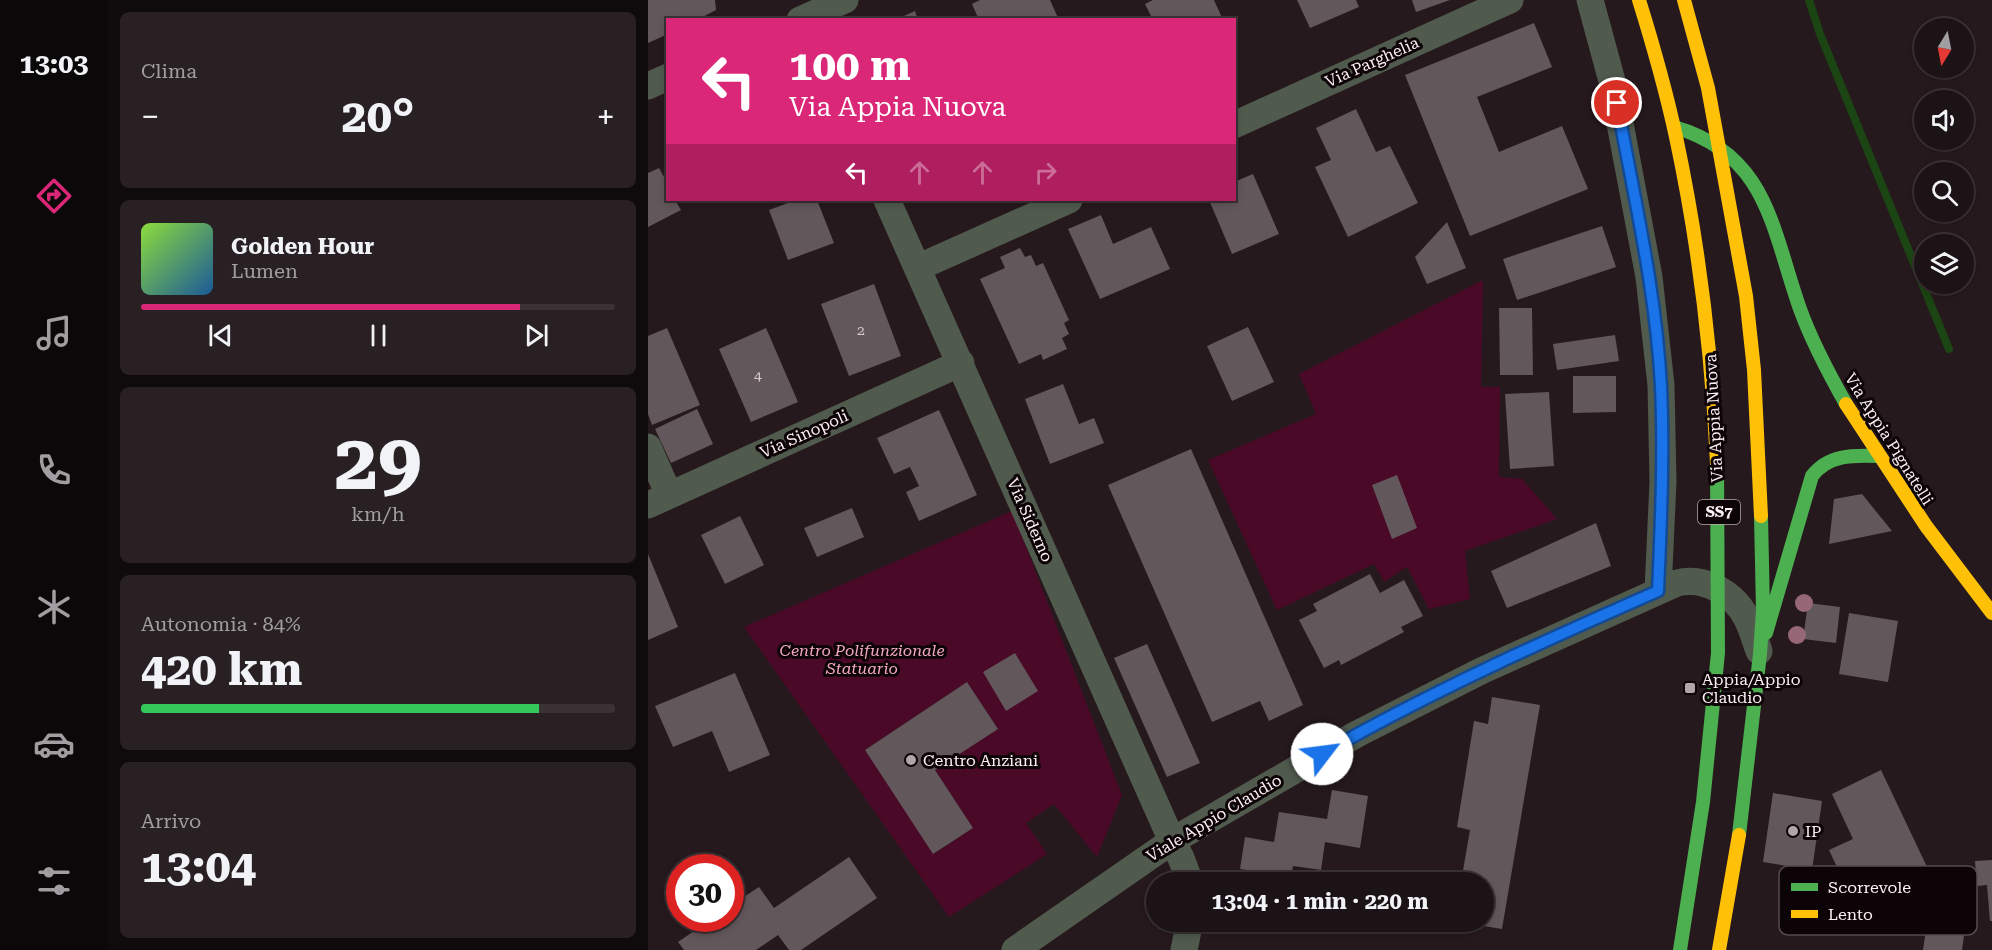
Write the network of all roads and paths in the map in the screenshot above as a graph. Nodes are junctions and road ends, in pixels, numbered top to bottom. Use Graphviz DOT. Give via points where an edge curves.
graph roads {
  1 [pos="845,0"];
  2 [pos="1510,0"];
  3 [pos="1590,0"];
  4 [pos="1639,0"];
  5 [pos="1684,0"];
  6 [pos="804,14"];
  7 [pos="666,79"];
  8 [pos="648,86"];
  9 [pos="1236,123"];
  10 [pos="1674,127"];
  11 [pos="1718,144"];
  12 [pos="887,201"];
  13 [pos="1067,201"];
  14 [pos="917,268"];
  15 [pos="961,363"];
  16 [pos="648,447"];
  17 [pos="1877,456"];
  18 [pos="658,500"];
  19 [pos="1718,589"];
  20 [pos="1658,591"];
  21 [pos="1992,613"];
  22 [pos="1760,654"];
  23 [pos="1172,841"];
  24 [pos="1186,872"];
  25 [pos="1188,932"];
  26 [pos="1015,950"];
  27 [pos="1184,950"];
  28 [pos="1680,950"];
  29 [pos="1719,950"];
  1 -- 6 [label="street"];
  2 -- 9 [label="street, Via Parghelia"];
  3 -- 20 [label="street" via="1612,81 1649,277 1661,396 1663,482"];
  4 -- 10 [label="main road, Via Appia Nuova / SS7"];
  5 -- 11 [label="main road, SS7" via="1708,88"];
  7 -- 8 [label="street"];
  10 -- 11 [label="main road, Via Appia Pignatelli"];
  10 -- 19 [label="main road, Via Appia Nuova / SS7" via="1713,369 1718,449"];
  11 -- 17 [label="main road, Via Appia Pignatelli" via="1754,185 1812,340"];
  11 -- 22 [label="main road, SS7" via="1746,296 1754,370 1763,611"];
  12 -- 14 [label="street, Via Siderno"];
  13 -- 14 [label="street"];
  14 -- 15 [label="street, Via Siderno"];
  15 -- 18 [label="street, Via Sinopoli"];
  15 -- 23 [label="street, Via Siderno"];
  16 -- 18 [label="street"];
  17 -- 21 [label="main road, Via Appia Pignatelli"];
  17 -- 22 [label="main road" via="1832,459 1821,464 1812,476"];
  19 -- 20 [label="street, Viale Appio Claudio" via="1686,581"];
  19 -- 22 [label="street" via="1747,618"];
  19 -- 28 [label="main road, Via Appia Nuova / SS7" via="1718,651 1704,799"];
  20 -- 23 [label="street, Viale Appio Claudio" via="1403,709"];
  22 -- 29 [label="main road, SS7" via="1739,836"];
  23 -- 24 [label="street, Via Siderno"];
  23 -- 26 [label="street, Viale Appio Claudio"];
  25 -- 27 [label="street"];
}
